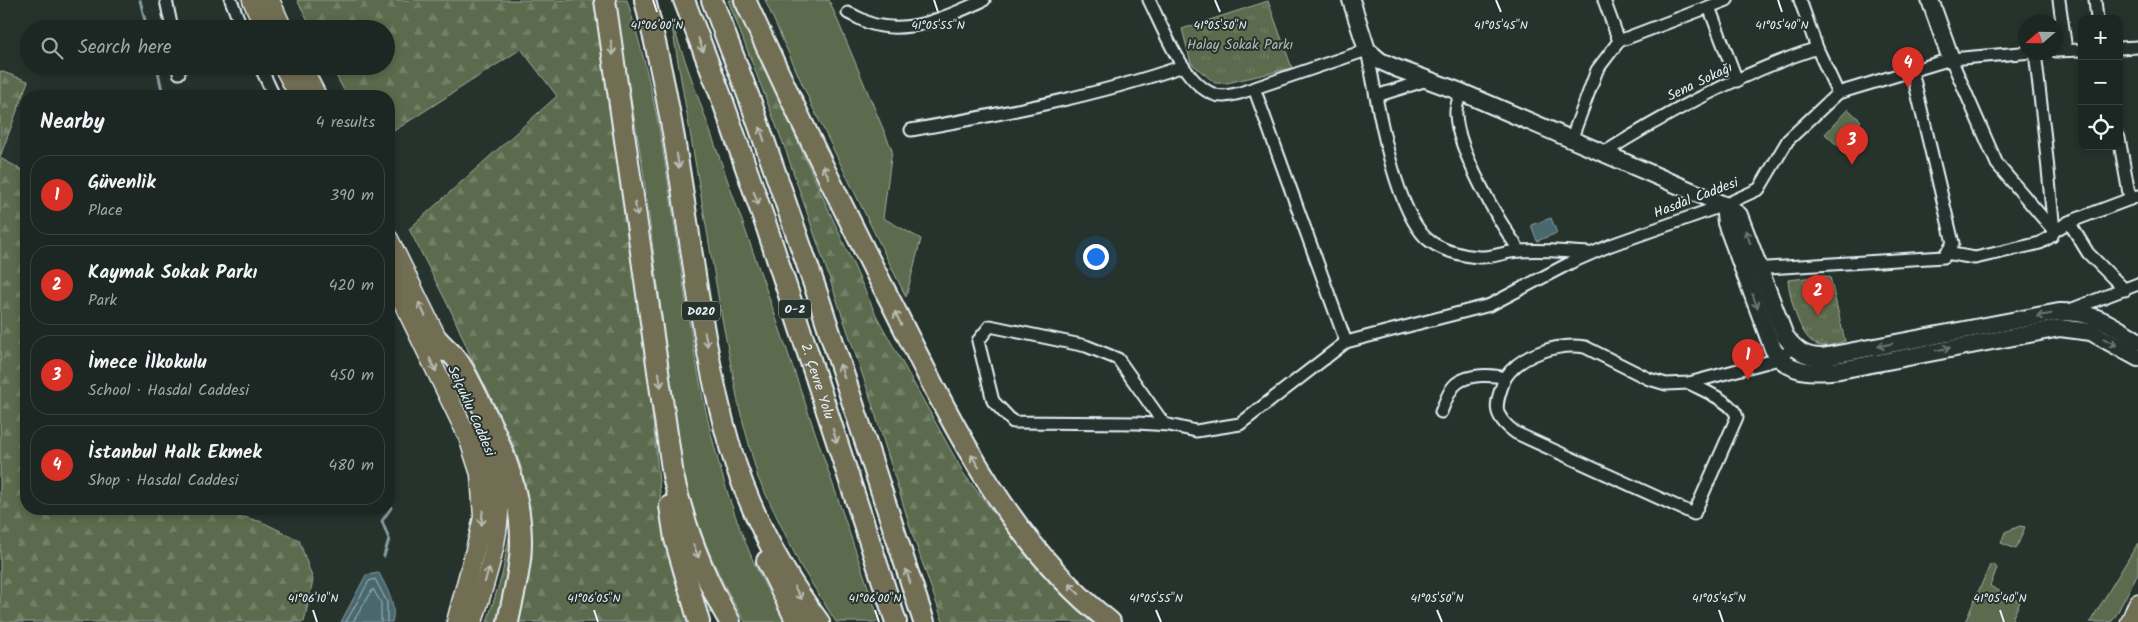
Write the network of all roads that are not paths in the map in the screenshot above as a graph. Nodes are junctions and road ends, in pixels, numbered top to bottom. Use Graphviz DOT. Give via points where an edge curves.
graph roads {
  1 [pos="166,0"];
  2 [pos="231,0"];
  3 [pos="252,0"];
  4 [pos="270,0"];
  5 [pos="605,0"];
  6 [pos="633,0"];
  7 [pos="645,0"];
  8 [pos="684,0"];
  9 [pos="712,0"];
  10 [pos="745,0"];
  11 [pos="984,0"];
  12 [pos="1149,0"];
  13 [pos="1351,0"];
  14 [pos="1604,0"];
  15 [pos="1727,0"];
  16 [pos="1800,0"];
  17 [pos="1930,0"];
  18 [pos="2059,0"];
  19 [pos="2095,0"];
  20 [pos="1709,8"];
  21 [pos="848,13"];
  22 [pos="2060,15"];
  23 [pos="2096,15"];
  24 [pos="170,20"];
  25 [pos="239,20"];
  26 [pos="261,20"];
  27 [pos="279,20"];
  28 [pos="1619,41"];
  29 [pos="2138,47"];
  30 [pos="1817,48"];
  31 [pos="2123,48"];
  32 [pos="1367,50"];
  33 [pos="2078,50"];
  34 [pos="2063,51"];
  35 [pos="2018,53"];
  36 [pos="1951,59"];
  37 [pos="2034,60"];
  38 [pos="1183,66"];
  39 [pos="1912,71"];
  40 [pos="264,75"];
  41 [pos="288,75"];
  42 [pos="306,75"];
  43 [pos="1427,80"];
  44 [pos="1737,80"];
  45 [pos="1254,88"];
  46 [pos="271,90"];
  47 [pos="296,90"];
  48 [pos="314,90"];
  49 [pos="1461,92"];
  50 [pos="1838,93"];
  51 [pos="1376,96"];
  52 [pos="670,113"];
  53 [pos="911,130"];
  54 [pos="1571,140"];
  55 [pos="2122,150"];
  56 [pos="1602,154"];
  57 [pos="2134,197"];
  58 [pos="1724,205"];
  59 [pos="2069,222"];
  60 [pos="2054,231"];
  61 [pos="395,251"];
  62 [pos="1520,251"];
  63 [pos="1593,253"];
  64 [pos="1946,253"];
  65 [pos="1751,269"];
  66 [pos="2138,284"];
  67 [pos="395,286"];
  68 [pos="2125,290"];
  69 [pos="2066,312"];
  70 [pos="438,340"];
  71 [pos="2138,341"];
  72 [pos="1346,342"];
  73 [pos="1794,347"];
  74 [pos="2138,358"];
  75 [pos="1779,359"];
  76 [pos="1505,378"];
  77 [pos="1689,383"];
  78 [pos="1441,412"];
  79 [pos="1169,425"];
  80 [pos="668,436"];
  81 [pos="752,504"];
  82 [pos="2138,603"];
  83 [pos="456,622"];
  84 [pos="473,622"];
  85 [pos="508,622"];
  86 [pos="699,622"];
  87 [pos="730,622"];
  88 [pos="797,622"];
  89 [pos="819,622"];
  90 [pos="896,622"];
  91 [pos="924,622"];
  92 [pos="1110,622"];
  93 [pos="2130,622"];
  1 -- 24 [label="street"];
  2 -- 25 [label="street"];
  3 -- 26 [label="main road"];
  4 -- 27 [label="main road"];
  5 -- 80 [label="highway, one-way"];
  6 -- 52 [label="highway" via="650,63"];
  7 -- 52 [label="highway, D020"];
  8 -- 90 [label="highway, 2. Çevre Yolu / O-2, one-way" via="767,228"];
  91 -- 9 [label="highway, 2. Çevre Yolu / O-2, one-way" via="817,293"];
  92 -- 10 [label="highway, one-way" via="1045,559 974,460 917,356"];
  11 -- 21 [label="street" via="918,25 891,27 869,23"];
  12 -- 38 [label="street"];
  13 -- 32 [label="street"];
  14 -- 28 [label="street"];
  15 -- 20 [label="street"];
  16 -- 30 [label="street"];
  17 -- 36 [label="street"];
  18 -- 22 [label="street"];
  19 -- 23 [label="street"];
  20 -- 28 [label="street"];
  20 -- 44 [label="street"];
  28 -- 54 [label="street" via="1597,70"];
  29 -- 31 [label="street"];
  30 -- 44 [label="street, Sena Sokağı"];
  30 -- 50 [label="street"];
  32 -- 43 [label="street" via="1380,61"];
  32 -- 45 [label="street"];
  32 -- 51 [label="street"];
  33 -- 34 [label="street"];
  35 -- 36 [label="street, Hasdal Caddesi"];
  36 -- 39 [label="street, Hasdal Caddesi"];
  36 -- 60 [label="street" via="1996,164"];
  37 -- 60 [label="street" via="2046,139"];
  38 -- 45 [label="street" via="1197,83 1214,94 1226,96"];
  38 -- 53 [label="street" via="1017,110"];
  39 -- 50 [label="street, Hasdal Caddesi"];
  39 -- 64 [label="street" via="1953,243"];
  40 -- 46 [label="street"];
  41 -- 47 [label="main road"];
  42 -- 48 [label="main road"];
  43 -- 49 [label="street"];
  43 -- 51 [label="street"];
  44 -- 56 [label="street, Sena Sokağı" via="1651,123"];
  45 -- 72 [label="street"];
  49 -- 54 [label="street"];
  49 -- 62 [label="street" via="1455,112 1460,139 1503,228"];
  50 -- 58 [label="street, Hasdal Caddesi" via="1788,140 1759,189"];
  51 -- 62 [label="street" via="1403,201 1426,238 1459,254 1481,258"];
  52 -- 81 [label="highway, D020, one-way" via="714,382 730,447"];
  54 -- 56 [label="street"];
  55 -- 57 [label="street"];
  56 -- 58 [label="street"];
  57 -- 59 [label="street"];
  58 -- 63 [label="street, Hasdal Caddesi"];
  58 -- 65 [label="street" via="1726,223"];
  59 -- 60 [label="street"];
  59 -- 68 [label="street" via="2088,253"];
  60 -- 64 [label="street" via="2052,236 2040,242 2002,253 1974,258"];
  70 -- 61 [label="main road, Selçuklu Caddesi, one-way"];
  62 -- 63 [label="street"];
  63 -- 72 [label="street, Hasdal Caddesi" via="1490,305"];
  64 -- 65 [label="street" via="1944,257"];
  65 -- 73 [label="street" via="1785,336"];
  65 -- 75 [label="street, one-way"];
  66 -- 68 [label="street"];
  67 -- 83 [label="main road, Selçuklu Caddesi, one-way" via="468,437 480,474 480,535"];
  68 -- 69 [label="street"];
  69 -- 71 [label="street" via="2097,317"];
  69 -- 73 [label="street, one-way" via="1822,357 1805,355"];
  84 -- 70 [label="main road, Selçuklu Caddesi, one-way" via="498,536 497,471 490,446"];
  70 -- 85 [label="highway" via="456,359 494,430 515,489 521,543"];
  72 -- 79 [label="street" via="1240,424 1196,431"];
  73 -- 75 [label="street"];
  75 -- 74 [label="street, one-way" via="1797,369 1820,372 2060,328 2091,332"];
  75 -- 77 [label="street"];
  76 -- 77 [label="street" via="1520,362 1553,348 1574,345 1603,355 1649,379 1666,384"];
  76 -- 77 [label="street" via="1498,396 1498,412 1502,422 1516,433 1694,514 1737,417 1729,404"];
  76 -- 78 [label="street" via="1482,376 1458,383"];
  79 -- 79 [label="street" via="1164,424 1118,359 1086,346 990,326 978,341 993,400 1013,422"];
  80 -- 86 [label="highway" via="667,477 675,539"];
  80 -- 87 [label="highway, one-way" via="681,511 691,540"];
  81 -- 88 [label="highway" via="770,570"];
  81 -- 89 [label="highway, one-way" via="783,567"];
  82 -- 93 [label="main road"];
}
